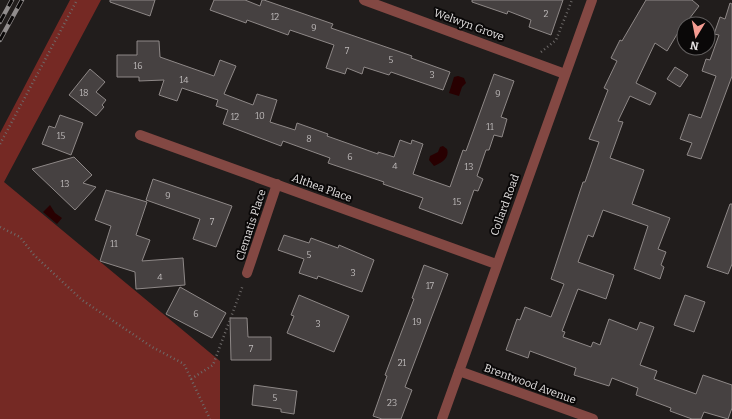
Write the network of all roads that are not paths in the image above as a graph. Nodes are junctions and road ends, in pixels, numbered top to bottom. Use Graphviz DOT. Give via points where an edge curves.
graph roads {
  1 [pos="364,0"];
  2 [pos="592,0"];
  3 [pos="565,74"];
  4 [pos="140,135"];
  5 [pos="277,184"];
  6 [pos="496,264"];
  7 [pos="247,273"];
  8 [pos="459,371"];
  9 [pos="442,419"];
  10 [pos="593,419"];
  1 -- 3 [label="street, Welwyn Grove"];
  2 -- 3 [label="street, Collard Road"];
  3 -- 6 [label="street, Collard Road"];
  4 -- 5 [label="street, Althea Place"];
  5 -- 6 [label="street, Althea Place"];
  5 -- 7 [label="street, Clematis Place"];
  6 -- 8 [label="street, Collard Road"];
  8 -- 9 [label="street, Collard Road"];
  8 -- 10 [label="street, Brentwood Avenue"];
}
